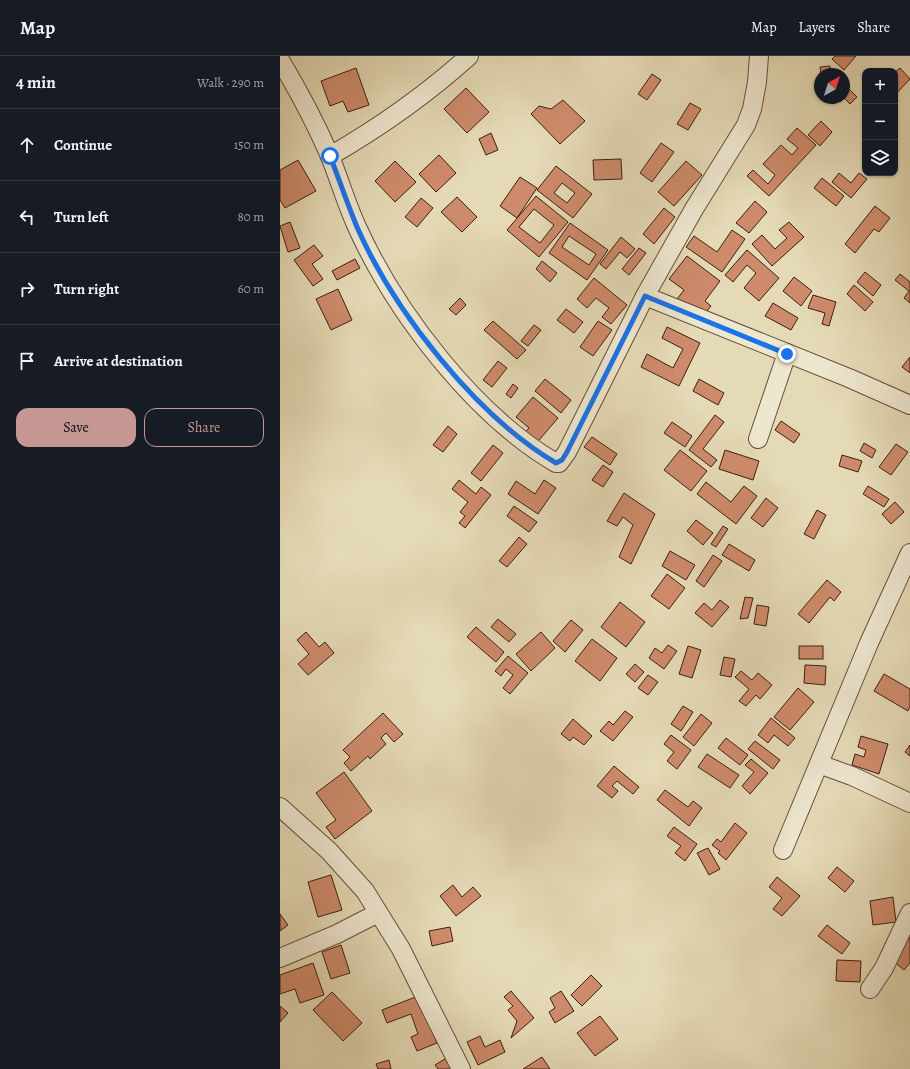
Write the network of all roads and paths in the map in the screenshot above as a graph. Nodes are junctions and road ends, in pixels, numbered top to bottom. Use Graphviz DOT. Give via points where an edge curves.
graph roads {
  1 [pos="469,56"];
  2 [pos="759,56"];
  3 [pos="280,60"];
  4 [pos="330,156"];
  5 [pos="645,296"];
  6 [pos="787,354"];
  7 [pos="910,405"];
  8 [pos="758,439"];
  9 [pos="910,553"];
  10 [pos="819,764"];
  11 [pos="910,803"];
  12 [pos="280,807"];
  13 [pos="782,850"];
  14 [pos="378,913"];
  15 [pos="910,913"];
  16 [pos="280,958"];
  17 [pos="870,989"];
  18 [pos="461,1069"];
  1 -- 4 [label="street" via="407,108"];
  2 -- 5 [label="street" via="752,109 746,125 694,209"];
  3 -- 4 [label="street"];
  4 -- 5 [label="street" via="357,228 410,319 452,372 489,410 516,435 556,463 562,460 567,452"];
  5 -- 6 [label="street"];
  6 -- 7 [label="street"];
  6 -- 8 [label="street"];
  9 -- 10 [label="street" via="869,643"];
  10 -- 11 [label="street"];
  10 -- 13 [label="street"];
  12 -- 14 [label="street" via="351,874"];
  14 -- 16 [label="street"];
  14 -- 18 [label="street" via="400,949"];
  15 -- 17 [label="street" via="884,968"];
}
